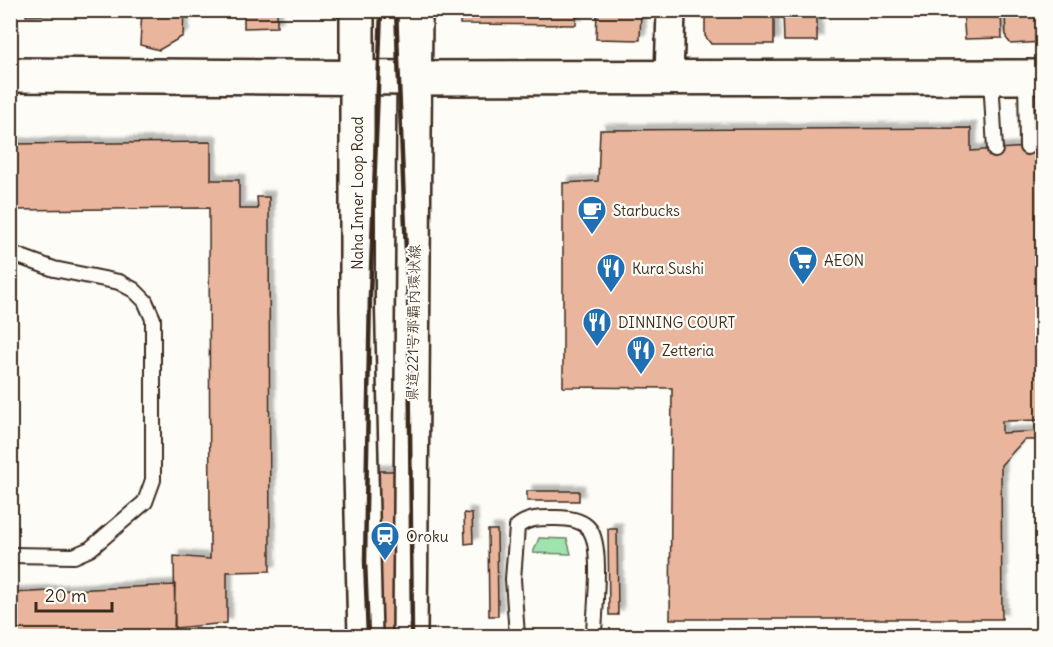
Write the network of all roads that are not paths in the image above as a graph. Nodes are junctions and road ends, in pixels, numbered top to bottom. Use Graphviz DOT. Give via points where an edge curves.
graph roads {
  1 [pos="357,10"];
  2 [pos="415,10"];
  3 [pos="671,10"];
  4 [pos="10,75"];
  5 [pos="357,76"];
  6 [pos="669,77"];
  7 [pos="991,77"];
  8 [pos="1034,77"];
  9 [pos="416,78"];
  10 [pos="1027,147"];
  11 [pos="995,150"];
  12 [pos="10,253"];
  13 [pos="10,555"];
  14 [pos="365,636"];
  15 [pos="410,636"];
  16 [pos="517,636"];
  17 [pos="594,636"];
  1 -- 5 [label="main road"];
  2 -- 9 [label="main road, 県道221号那覇内環状線"];
  3 -- 6 [label="street"];
  4 -- 5 [label="main road"];
  5 -- 9 [label="main road"];
  5 -- 14 [label="main road, Naha Inner Loop Road" via="357,310"];
  6 -- 7 [label="main road"];
  6 -- 9 [label="main road"];
  7 -- 8 [label="main road"];
  7 -- 11 [label="lane"];
  8 -- 10 [label="lane"];
  9 -- 15 [label="main road, 県道221号那覇内環状線"];
  12 -- 13 [label="lane" via="54,269 119,282 145,301 153,319 153,480 145,502 90,549 74,556"];
  16 -- 17 [label="lane" via="513,579 517,527 534,519 555,518 580,522 590,530 596,547"];
}
